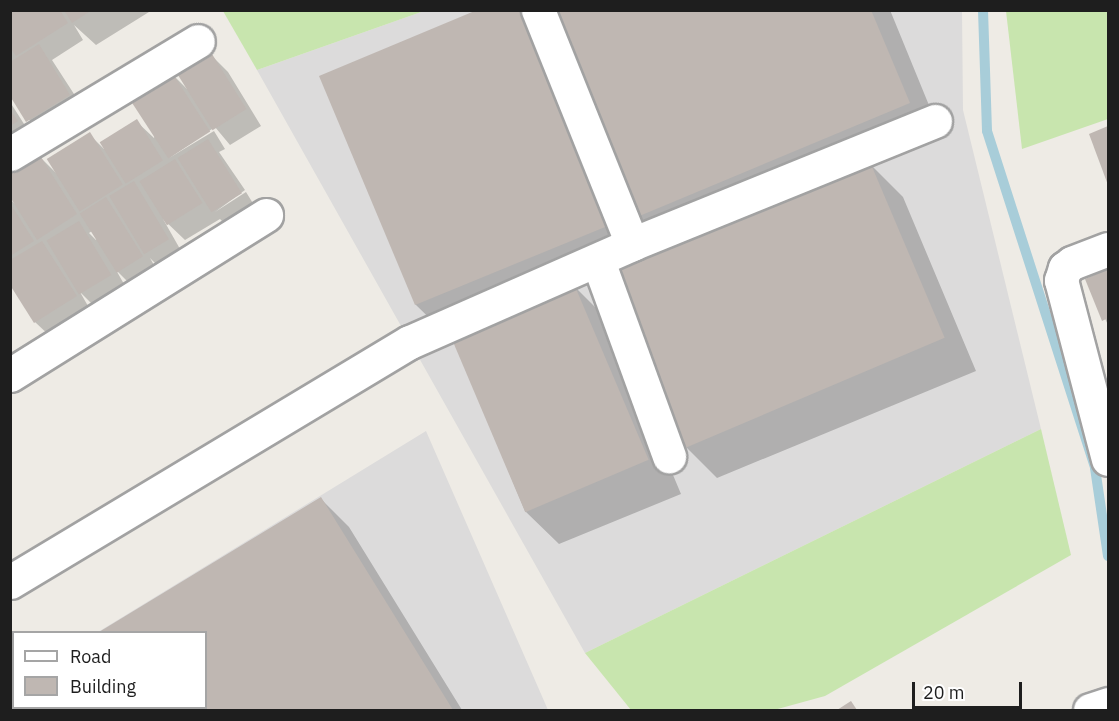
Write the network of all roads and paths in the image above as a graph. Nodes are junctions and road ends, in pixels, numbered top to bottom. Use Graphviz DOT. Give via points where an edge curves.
graph roads {
  1 [pos="538,10"];
  2 [pos="198,41"];
  3 [pos="935,121"];
  4 [pos="10,154"];
  5 [pos="266,215"];
  6 [pos="632,244"];
  7 [pos="1108,249"];
  8 [pos="598,261"];
  9 [pos="10,375"];
  10 [pos="669,456"];
  11 [pos="1108,459"];
  12 [pos="10,582"];
  13 [pos="1108,704"];
  14 [pos="1090,711"];
  1 -- 6 [label="street"];
  2 -- 4 [label="street"];
  3 -- 6 [label="street"];
  5 -- 9 [label="street"];
  6 -- 8 [label="street"];
  7 -- 11 [label="street" via="1072,263 1065,268 1061,280"];
  8 -- 10 [label="street"];
  8 -- 12 [label="street" via="410,342"];
  13 -- 14 [label="street"];
}
